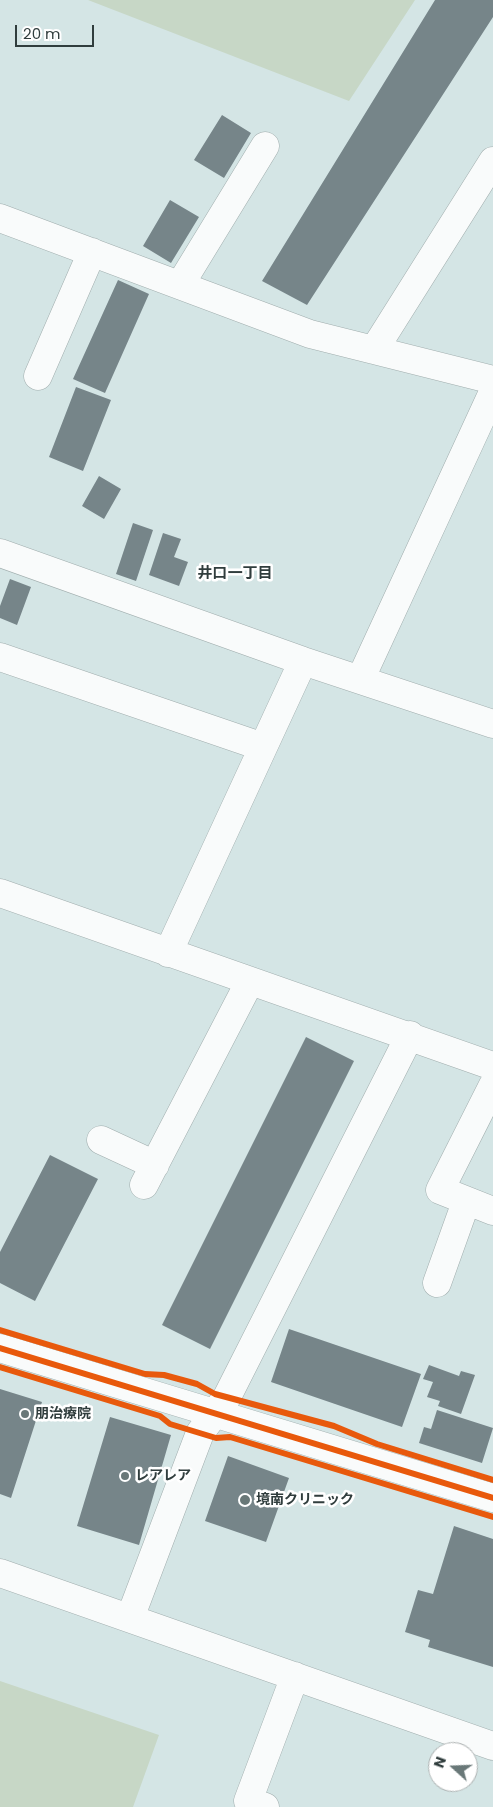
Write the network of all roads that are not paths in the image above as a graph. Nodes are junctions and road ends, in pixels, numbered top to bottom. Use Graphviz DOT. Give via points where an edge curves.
graph roads {
  1 [pos="265,146"];
  2 [pos="493,161"];
  3 [pos="0,218"];
  4 [pos="92,252"];
  5 [pos="180,285"];
  6 [pos="374,350"];
  7 [pos="38,376"];
  8 [pos="493,380"];
  9 [pos="493,392"];
  10 [pos="0,553"];
  11 [pos="0,657"];
  12 [pos="303,661"];
  13 [pos="361,678"];
  14 [pos="493,724"];
  15 [pos="263,747"];
  16 [pos="0,893"];
  17 [pos="168,953"];
  18 [pos="250,981"];
  19 [pos="410,1035"];
  20 [pos="493,1066"];
  21 [pos="493,1085"];
  22 [pos="101,1140"];
  23 [pos="466,1202"];
  24 [pos="493,1211"];
  25 [pos="437,1283"];
  26 [pos="0,1348"];
  27 [pos="214,1414"];
  28 [pos="493,1498"];
  29 [pos="0,1573"];
  30 [pos="130,1618"];
  31 [pos="295,1676"];
  32 [pos="493,1746"];
  33 [pos="265,1807"];
  1 -- 5 [label="street"];
  2 -- 6 [label="street"];
  3 -- 4 [label="street"];
  4 -- 5 [label="street"];
  4 -- 7 [label="street"];
  5 -- 6 [label="street" via="310,334"];
  6 -- 8 [label="street"];
  9 -- 13 [label="street"];
  10 -- 12 [label="street"];
  11 -- 15 [label="street"];
  12 -- 13 [label="street"];
  12 -- 15 [label="street"];
  13 -- 14 [label="street"];
  15 -- 17 [label="street"];
  16 -- 17 [label="street"];
  17 -- 18 [label="street"];
  18 -- 19 [label="street"];
  18 -- 22 [label="street" via="150,1175"];
  19 -- 20 [label="street"];
  19 -- 27 [label="street" via="226,1397"];
  21 -- 23 [label="street" via="440,1190"];
  23 -- 24 [label="street"];
  23 -- 25 [label="street"];
  26 -- 27 [label="street"];
  27 -- 28 [label="street"];
  27 -- 30 [label="street" via="200,1433"];
  29 -- 30 [label="street"];
  30 -- 31 [label="street"];
  31 -- 32 [label="street"];
  31 -- 33 [label="street" via="248,1801"];
}
